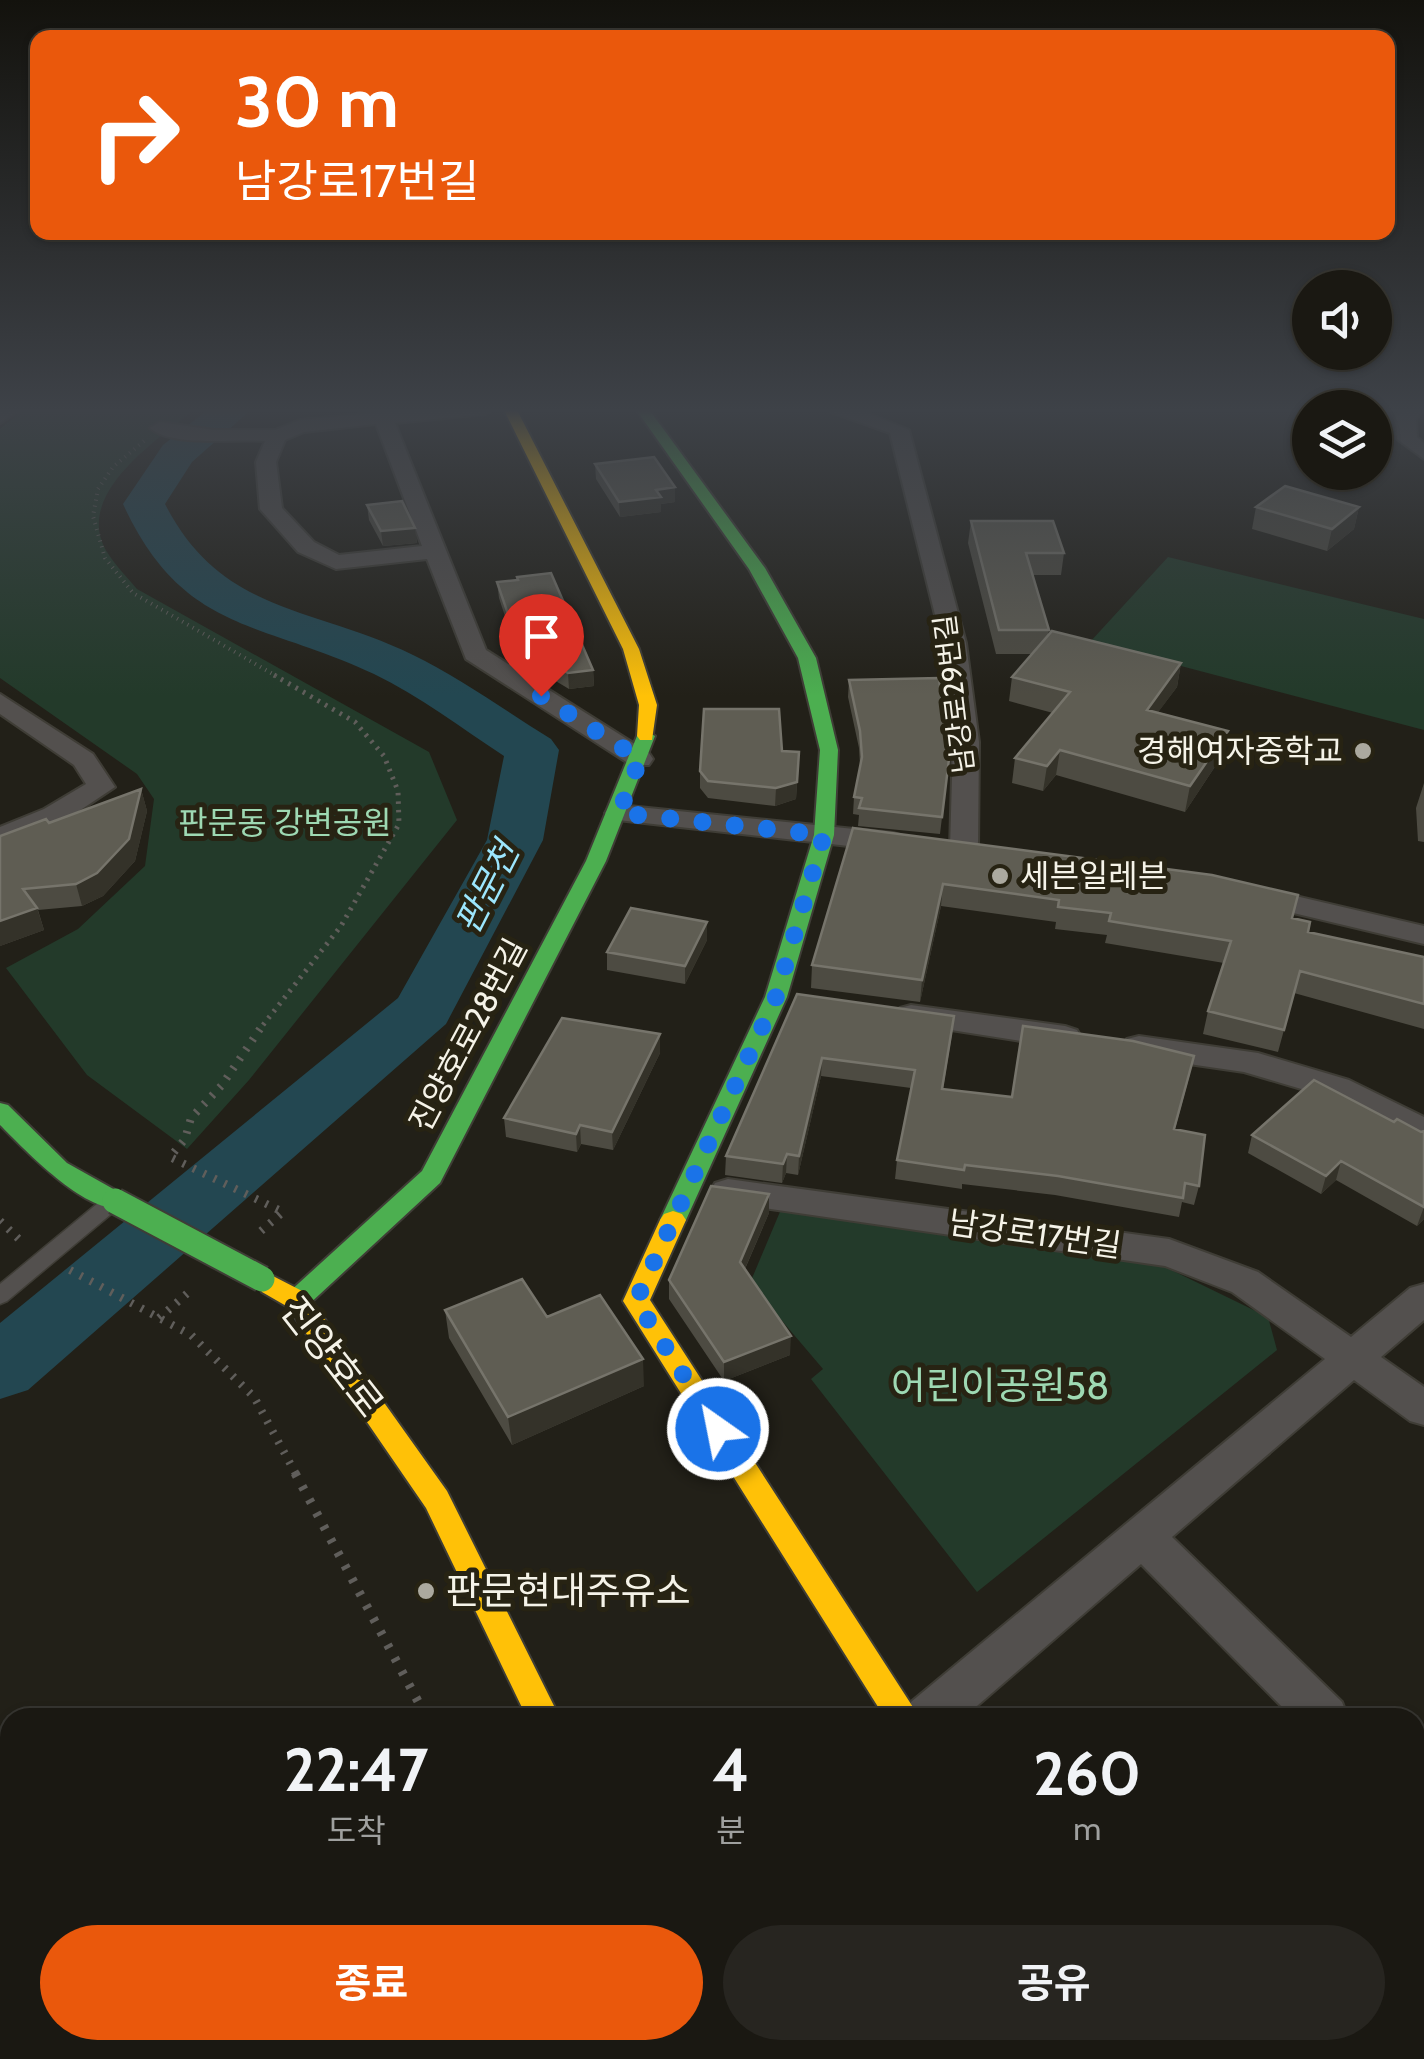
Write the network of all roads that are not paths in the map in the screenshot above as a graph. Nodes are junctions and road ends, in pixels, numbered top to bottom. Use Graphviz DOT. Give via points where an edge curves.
graph roads {
  1 [pos="270,504"];
  2 [pos="415,504"];
  3 [pos="558,504"];
  4 [pos="711,504"];
  5 [pos="918,504"];
  6 [pos="433,552"];
  7 [pos="0,702"];
  8 [pos="640,759"];
  9 [pos="619,813"];
  10 [pos="824,835"];
  11 [pos="0,837"];
  12 [pos="1226,888"];
  13 [pos="1424,935"];
  14 [pos="776,997"];
  15 [pos="815,1002"];
  16 [pos="874,1010"];
  17 [pos="0,1111"];
  18 [pos="1424,1132"];
  19 [pos="689,1186"];
  20 [pos="114,1200"];
  21 [pos="0,1296"];
  22 [pos="1424,1298"];
  23 [pos="297,1300"];
  24 [pos="1354,1358"];
  25 [pos="1424,1409"];
  26 [pos="1142,1536"];
  27 [pos="539,1708"];
  28 [pos="898,1708"];
  29 [pos="940,1708"];
  30 [pos="1315,1708"];
  1 -- 6 [label="street" via="306,548 336,562"];
  2 -- 6 [label="street"];
  3 -- 8 [label="street, 진양호로28번길" via="631,649 648,705"];
  4 -- 10 [label="street" via="757,568 807,658 829,750"];
  5 -- 10 [label="street, 남강로29번길" via="954,644 974,850"];
  6 -- 8 [label="street" via="475,654"];
  7 -- 11 [label="street" via="84,760 100,787"];
  8 -- 9 [label="street, 진양호로28번길"];
  9 -- 10 [label="street, 남강로29번길"];
  9 -- 23 [label="street, 진양호로28번길" via="431,1177"];
  10 -- 14 [label="street"];
  12 -- 13 [label="street"];
  14 -- 15 [label="street"];
  14 -- 19 [label="street"];
  16 -- 18 [label="street" via="1246,1061 1337,1088"];
  17 -- 20 [label="street, 진양호로" via="58,1169"];
  19 -- 24 [label="street, 남강로17번길" via="1169,1253 1245,1282"];
  19 -- 28 [label="street" via="636,1301"];
  20 -- 21 [label="lane"];
  20 -- 23 [label="street, 진양호로, bridge"];
  22 -- 24 [label="street"];
  23 -- 27 [label="street, 진양호로" via="437,1500"];
  24 -- 25 [label="street, 남강로17번길"];
  24 -- 26 [label="street"];
  26 -- 29 [label="street"];
  26 -- 30 [label="street"];
}
